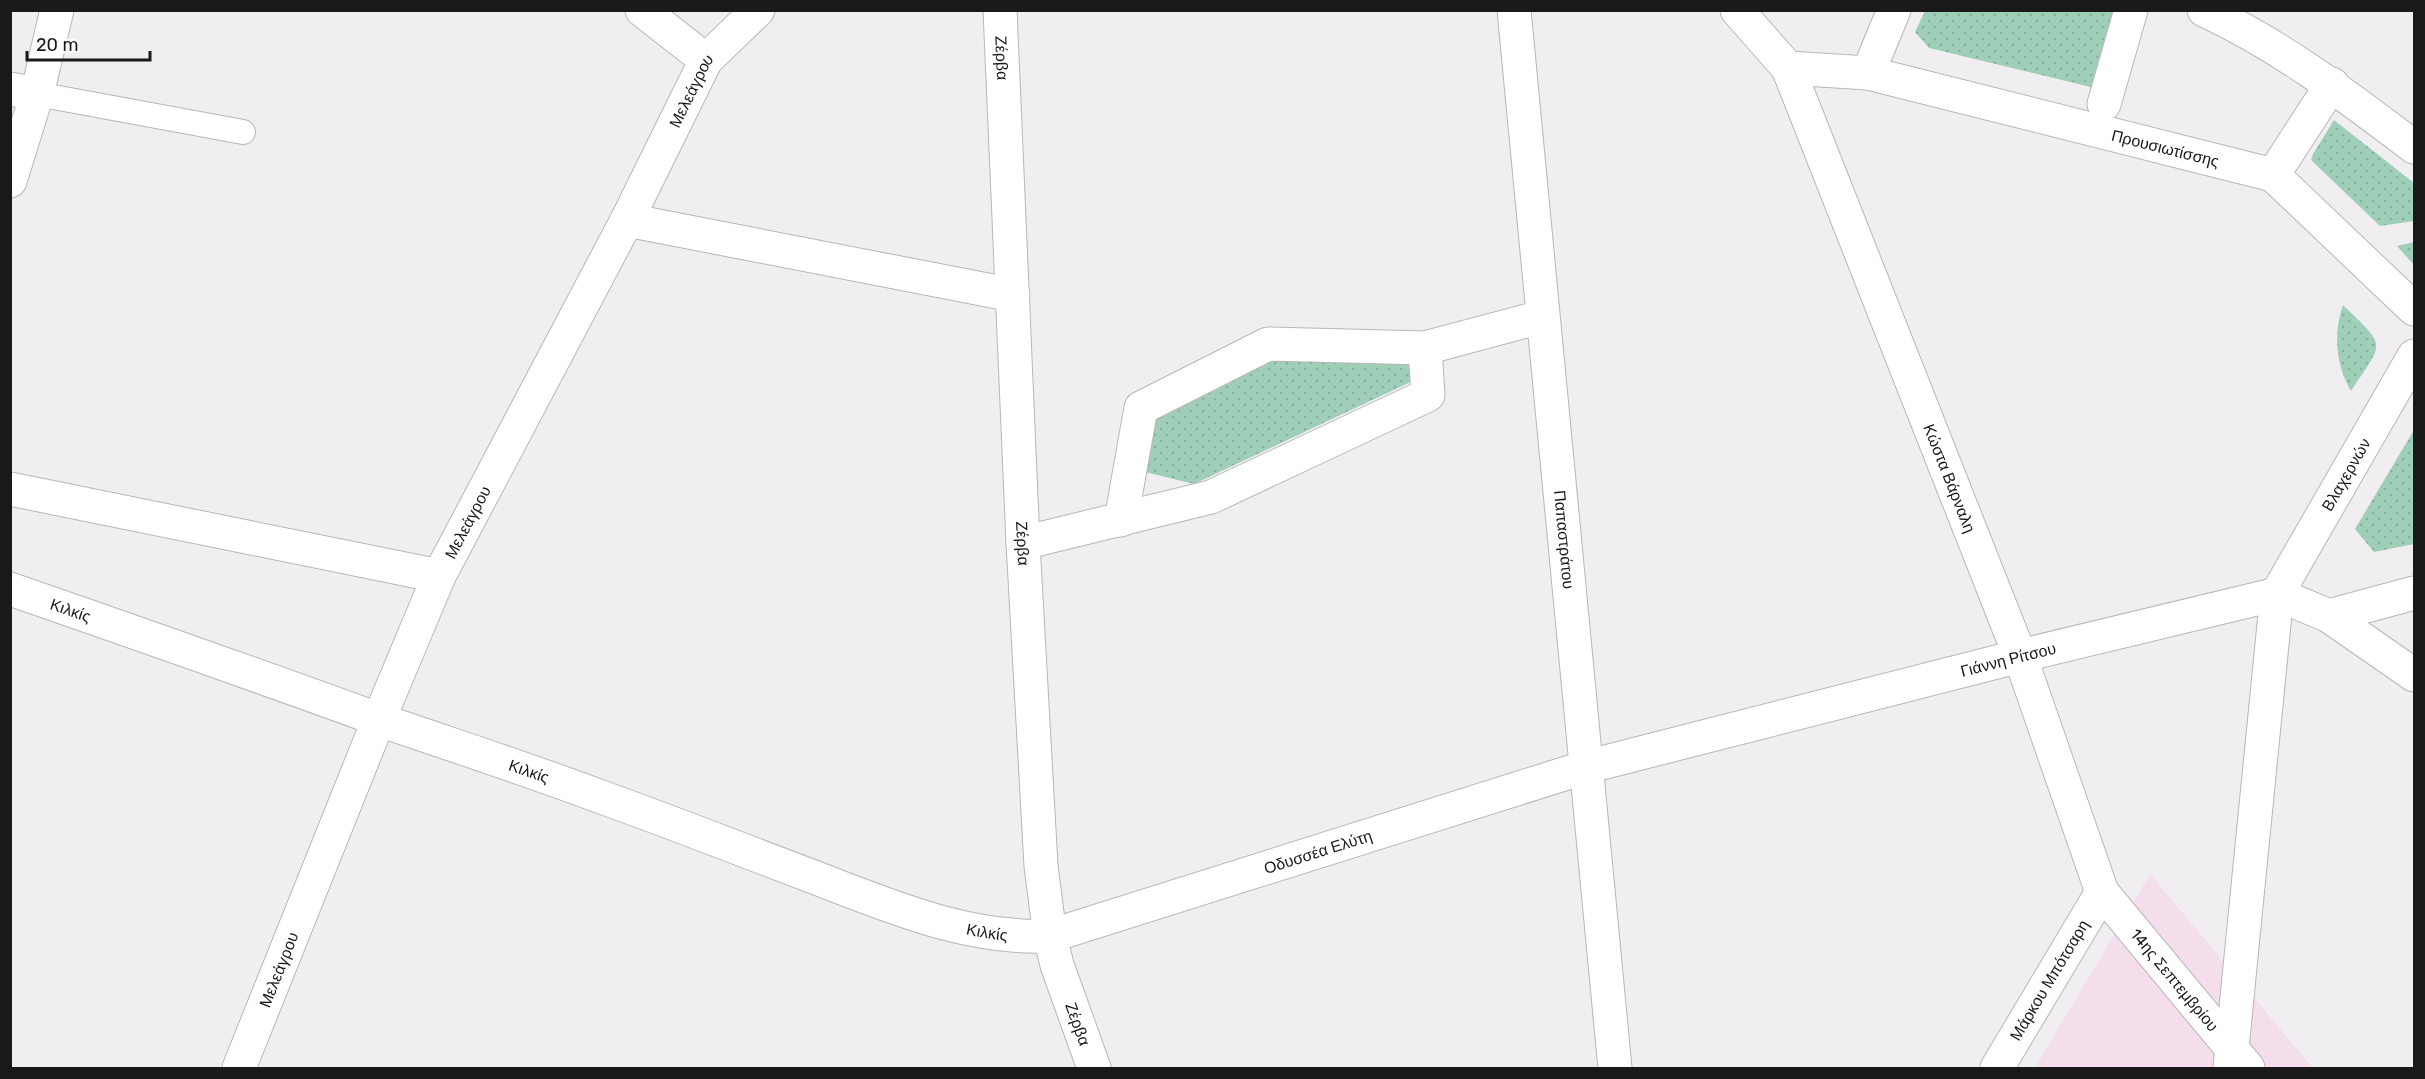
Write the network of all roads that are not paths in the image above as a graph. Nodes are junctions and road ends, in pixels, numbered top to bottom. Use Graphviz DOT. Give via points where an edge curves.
graph roads {
  1 [pos="57,10"];
  2 [pos="642,10"];
  3 [pos="758,10"];
  4 [pos="1000,10"];
  5 [pos="1514,10"];
  6 [pos="1737,10"];
  7 [pos="1894,10"];
  8 [pos="2130,10"];
  9 [pos="2204,10"];
  10 [pos="706,60"];
  11 [pos="1788,68"];
  12 [pos="1869,73"];
  13 [pos="2332,84"];
  14 [pos="24,91"];
  15 [pos="2104,104"];
  16 [pos="243,132"];
  17 [pos="2415,147"];
  18 [pos="2272,176"];
  19 [pos="10,181"];
  20 [pos="627,220"];
  21 [pos="1014,294"];
  22 [pos="2415,309"];
  23 [pos="1541,317"];
  24 [pos="1425,348"];
  25 [pos="2415,356"];
  26 [pos="10,489"];
  27 [pos="1121,520"];
  28 [pos="1023,543"];
  29 [pos="439,576"];
  30 [pos="10,590"];
  31 [pos="2415,593"];
  32 [pos="2277,594"];
  33 [pos="2329,616"];
  34 [pos="2020,656"];
  35 [pos="2415,675"];
  36 [pos="379,719"];
  37 [pos="1586,767"];
  38 [pos="2102,892"];
  39 [pos="1050,936"];
  40 [pos="2237,1062"];
  41 [pos="239,1068"];
  42 [pos="1094,1068"];
  43 [pos="1615,1068"];
  44 [pos="1997,1068"];
  1 -- 14 [label="street"];
  2 -- 10 [label="street"];
  3 -- 10 [label="street, Μελεάγρου"];
  4 -- 21 [label="street, Ζέρβα"];
  5 -- 23 [label="street, Παπαστράτου"];
  6 -- 11 [label="street, Κώστα Βάρναλη"];
  7 -- 12 [label="street"];
  8 -- 15 [label="street"];
  9 -- 13 [label="street"];
  10 -- 20 [label="street, Μελεάγρου"];
  11 -- 12 [label="street, Προυσιωτίσσης"];
  11 -- 34 [label="street, Κώστα Βάρναλη"];
  12 -- 18 [label="street, Προυσιωτίσσης"];
  13 -- 17 [label="street"];
  13 -- 18 [label="street"];
  14 -- 16 [label="lane"];
  14 -- 19 [label="street"];
  18 -- 22 [label="street, Προυσιωτίσσης"];
  20 -- 21 [label="street"];
  20 -- 29 [label="street, Μελεάγρου"];
  21 -- 28 [label="street, Ζέρβα"];
  23 -- 24 [label="street"];
  23 -- 37 [label="street, Παπαστράτου"];
  24 -- 27 [label="street" via="1428,395 1212,497"];
  24 -- 27 [label="street" via="1268,344 1141,408"];
  25 -- 32 [label="street, Βλαχερνών"];
  26 -- 29 [label="street"];
  27 -- 28 [label="street"];
  28 -- 39 [label="street, Ζέρβα" via="1041,866"];
  29 -- 36 [label="street, Μελεάγρου"];
  30 -- 36 [label="street, Κιλκίς"];
  31 -- 33 [label="street"];
  32 -- 33 [label="street"];
  32 -- 34 [label="street, Γιάννη Ρίτσου"];
  32 -- 40 [label="street"];
  33 -- 35 [label="street"];
  34 -- 37 [label="street, Γιάννη Ρίτσου"];
  34 -- 38 [label="street, Κώστα Βάρναλη"];
  36 -- 39 [label="street, Κιλκίς" via="604,797 872,899 983,933 1019,938"];
  36 -- 41 [label="street, Μελεάγρου"];
  37 -- 39 [label="street, Οδυσσέα Ελύτη"];
  37 -- 43 [label="street, Παπαστράτου"];
  38 -- 40 [label="street, 14ης Σεπτεμβρίου"];
  38 -- 44 [label="street, Μάρκου Μπότσαρη"];
  39 -- 42 [label="street, Ζέρβα"];
}
